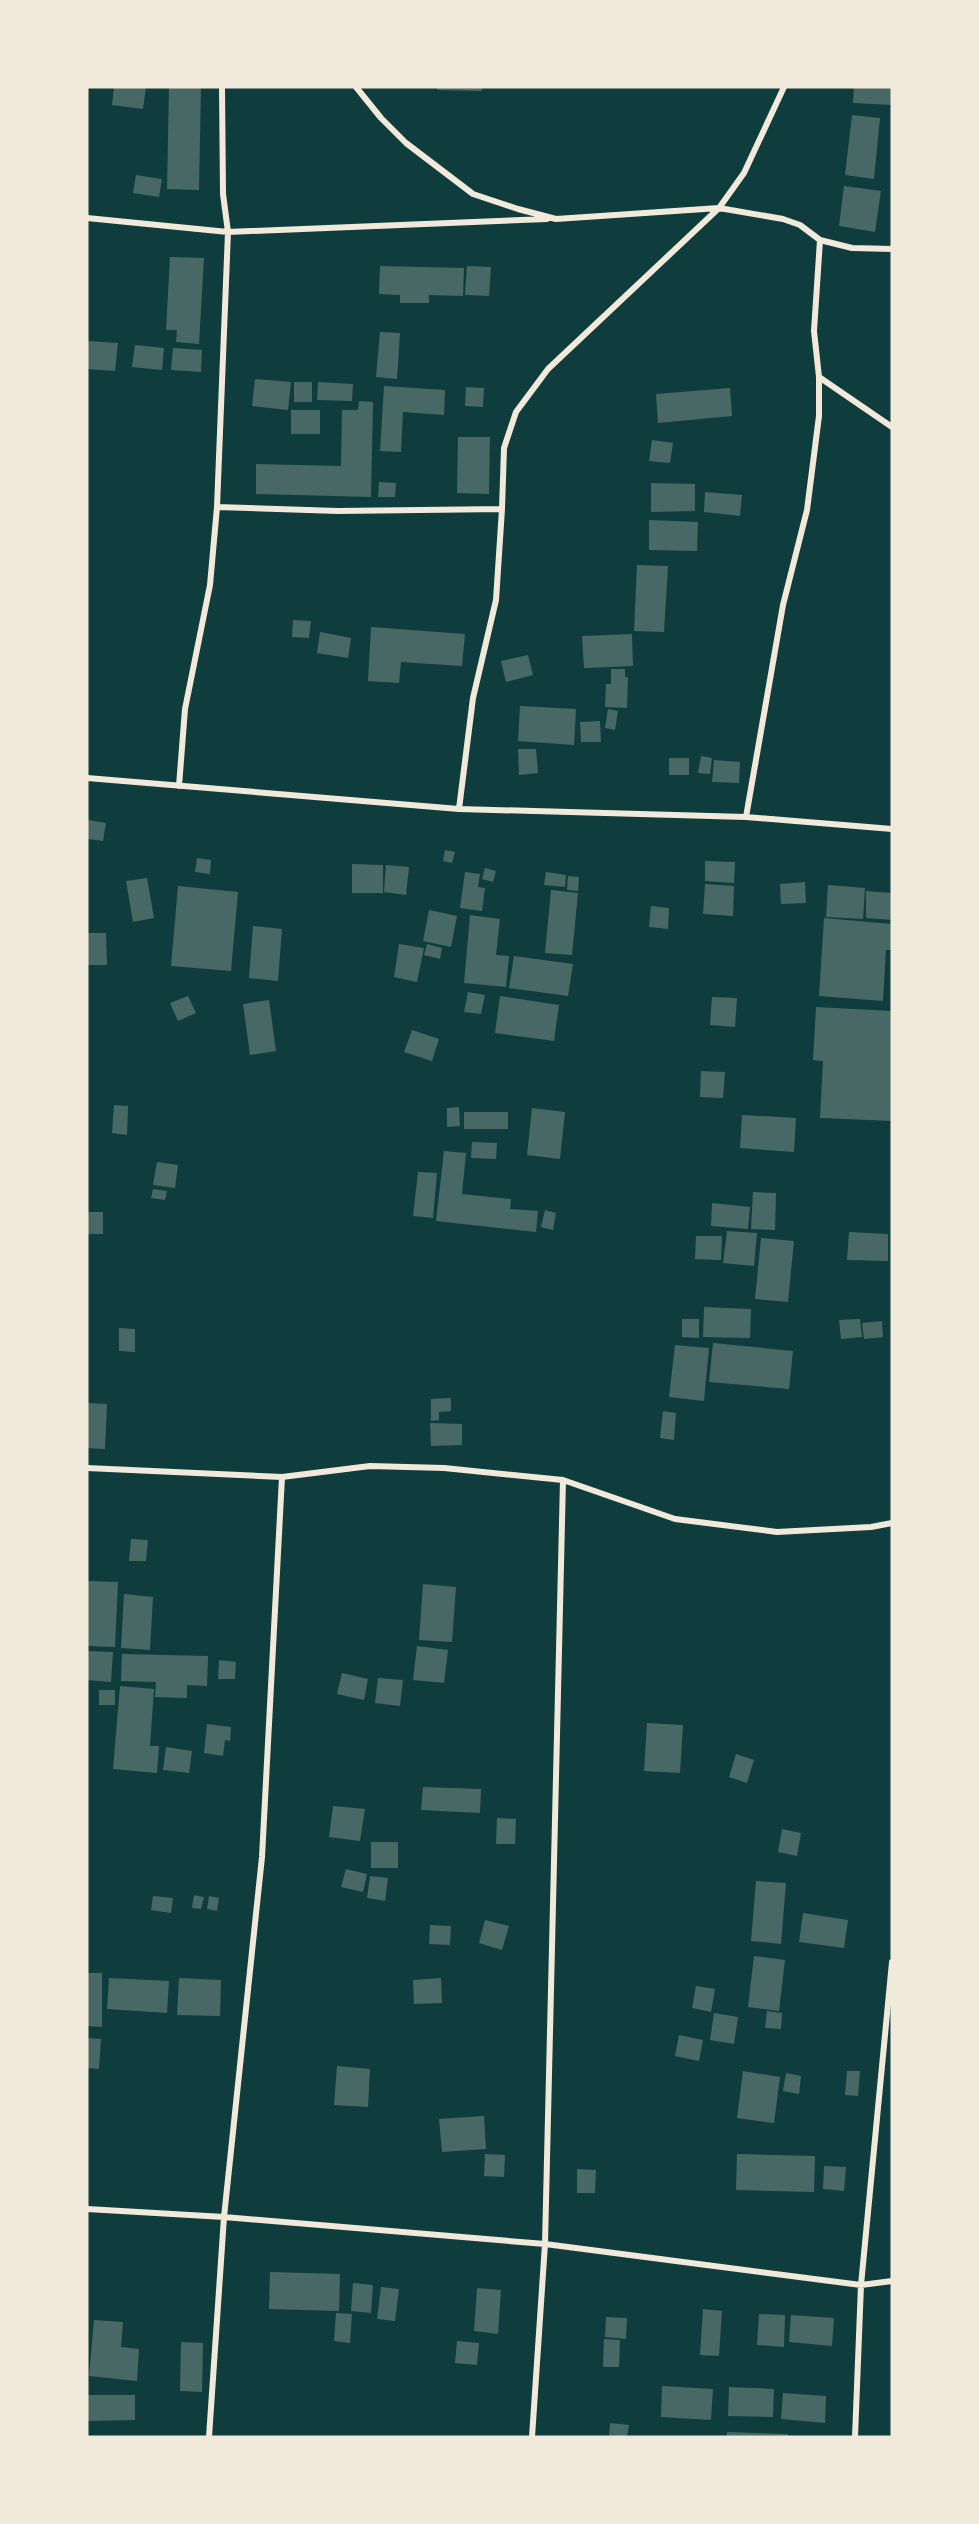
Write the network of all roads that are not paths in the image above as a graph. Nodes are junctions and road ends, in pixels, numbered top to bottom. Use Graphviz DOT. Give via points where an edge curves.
graph roads {
  1 [pos="222,87"];
  2 [pos="356,87"];
  3 [pos="784,87"];
  4 [pos="719,208"];
  5 [pos="87,218"];
  6 [pos="556,219"];
  7 [pos="228,232"];
  8 [pos="820,240"];
  9 [pos="892,249"];
  10 [pos="819,377"];
  11 [pos="892,427"];
  12 [pos="217,507"];
  13 [pos="502,509"];
  14 [pos="87,778"];
  15 [pos="179,786"];
  16 [pos="459,810"];
  17 [pos="746,817"];
  18 [pos="892,829"];
  19 [pos="87,1468"];
  20 [pos="282,1477"];
  21 [pos="563,1480"];
  22 [pos="892,1523"];
  23 [pos="892,1962"];
  24 [pos="87,2209"];
  25 [pos="224,2217"];
  26 [pos="545,2244"];
  27 [pos="892,2281"];
  28 [pos="861,2285"];
  29 [pos="209,2437"];
  30 [pos="532,2437"];
  31 [pos="855,2437"];
  1 -- 7 [label="street" via="223,194"];
  2 -- 6 [label="street" via="406,143 473,194"];
  3 -- 4 [label="street" via="744,173"];
  4 -- 6 [label="street"];
  4 -- 8 [label="street" via="783,219 800,225"];
  4 -- 13 [label="street" via="548,369 516,412 504,448"];
  5 -- 7 [label="street"];
  6 -- 7 [label="street"];
  7 -- 12 [label="street"];
  8 -- 9 [label="street" via="852,248"];
  8 -- 10 [label="street" via="814,331"];
  10 -- 11 [label="street"];
  10 -- 17 [label="street" via="819,416 807,510 781,617"];
  12 -- 13 [label="street" via="338,511"];
  12 -- 15 [label="street" via="210,585 185,708"];
  13 -- 16 [label="street" via="496,600 473,698"];
  14 -- 15 [label="street"];
  15 -- 16 [label="street"];
  16 -- 17 [label="street"];
  17 -- 18 [label="street"];
  19 -- 20 [label="street"];
  20 -- 21 [label="street" via="370,1466 444,1468"];
  20 -- 25 [label="street" via="261,1857"];
  21 -- 22 [label="street" via="675,1519 766,1530"];
  21 -- 26 [label="street"];
  23 -- 28 [label="street"];
  24 -- 25 [label="street"];
  25 -- 26 [label="street"];
  25 -- 29 [label="street"];
  26 -- 28 [label="street"];
  26 -- 30 [label="street"];
  27 -- 28 [label="street"];
  28 -- 31 [label="street"];
}
